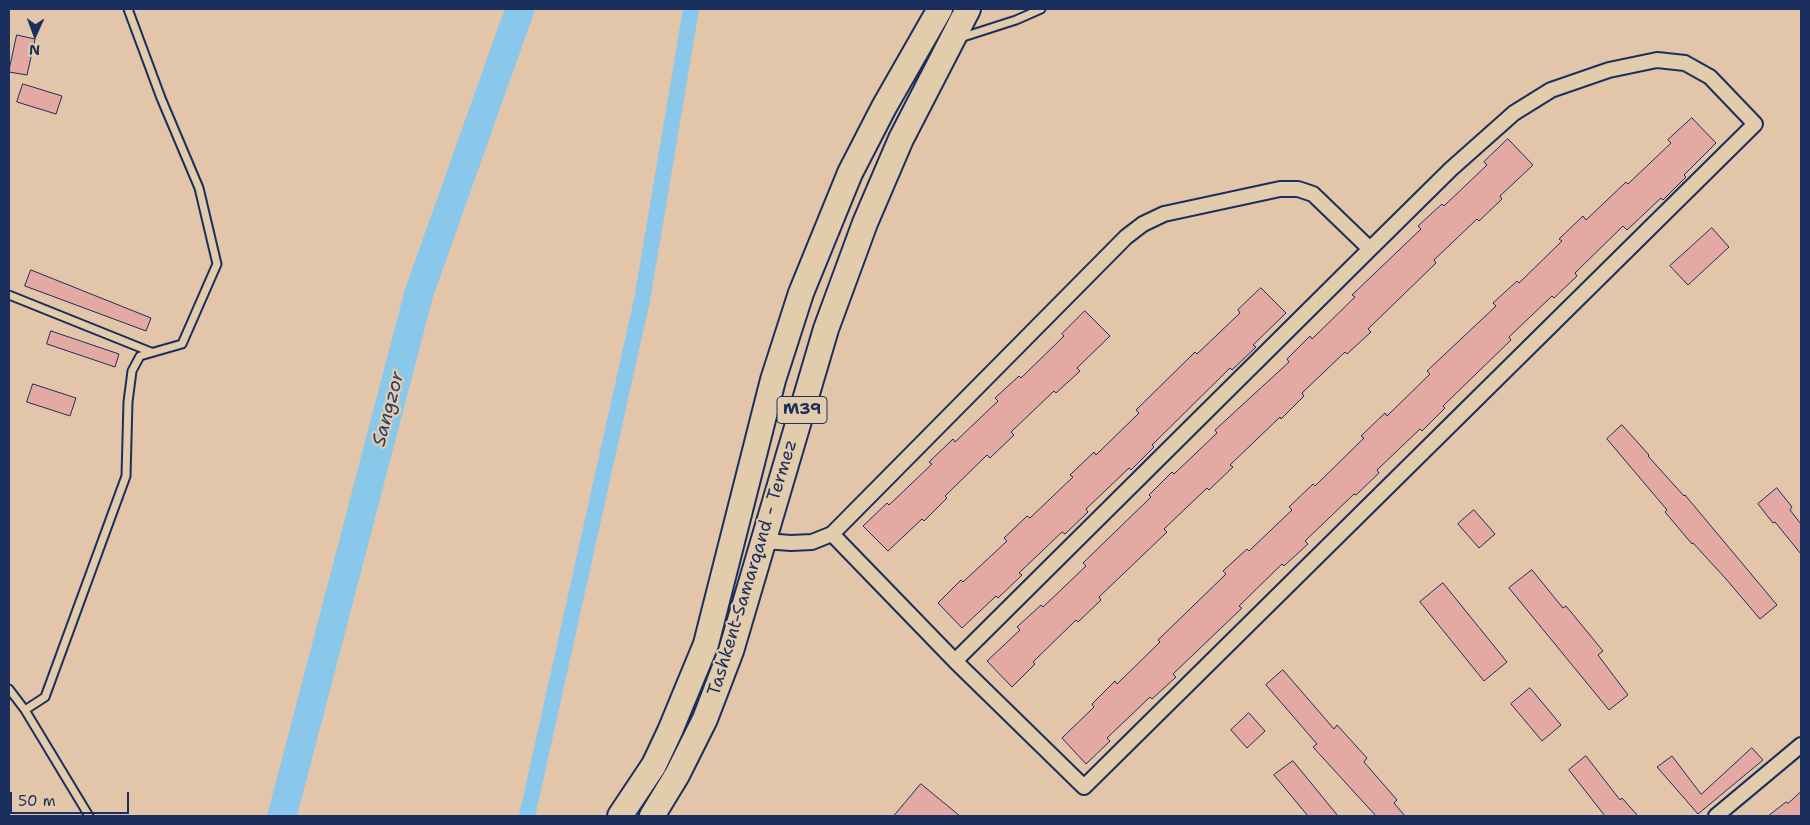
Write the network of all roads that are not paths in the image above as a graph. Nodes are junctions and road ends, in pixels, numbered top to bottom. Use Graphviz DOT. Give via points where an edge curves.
graph roads {
  1 [pos="128,9"];
  2 [pos="940,9"];
  3 [pos="968,9"];
  4 [pos="1041,9"];
  5 [pos="950,41"];
  6 [pos="1370,249"];
  7 [pos="9,296"];
  8 [pos="151,352"];
  9 [pos="773,380"];
  10 [pos="808,387"];
  11 [pos="832,534"];
  12 [pos="764,541"];
  13 [pos="955,661"];
  14 [pos="9,689"];
  15 [pos="25,710"];
  16 [pos="1801,745"];
  17 [pos="89,816"];
  18 [pos="620,816"];
  19 [pos="652,816"];
  20 [pos="1716,816"];
  1 -- 8 [label="lane" via="199,188 217,264 182,344"];
  2 -- 9 [label="highway, Tashkent-Samarqand - Termez / M39" via="850,173 801,293"];
  3 -- 5 [label="highway, Tashkent-Samarqand - Termez / M39"];
  4 -- 5 [label="lane"];
  5 -- 10 [label="highway, Tashkent-Samarqand - Termez / M39" via="901,139 865,223"];
  6 -- 11 [label="street" via="1313,194 1298,189 1280,189 1164,214 1143,224 1126,237"];
  6 -- 13 [label="street"];
  6 -- 13 [label="street" via="1451,169 1514,113 1551,90 1609,70 1657,60 1685,63 1710,77 1755,124 1084,787"];
  7 -- 8 [label="lane"];
  8 -- 15 [label="lane" via="140,356 132,371 126,476 120,497 112,511 45,697"];
  9 -- 10 [label="highway" via="777,388 788,396"];
  9 -- 18 [label="highway, Tashkent-Samarqand - Termez / M39" via="706,644 654,765"];
  10 -- 12 [label="highway, Tashkent-Samarqand - Termez / M39"];
  11 -- 12 [label="street" via="812,542"];
  11 -- 13 [label="street"];
  12 -- 19 [label="highway, Tashkent-Samarqand - Termez / M39" via="732,652 705,719"];
  14 -- 15 [label="lane"];
  15 -- 17 [label="lane"];
  16 -- 20 [label="street"];
}
